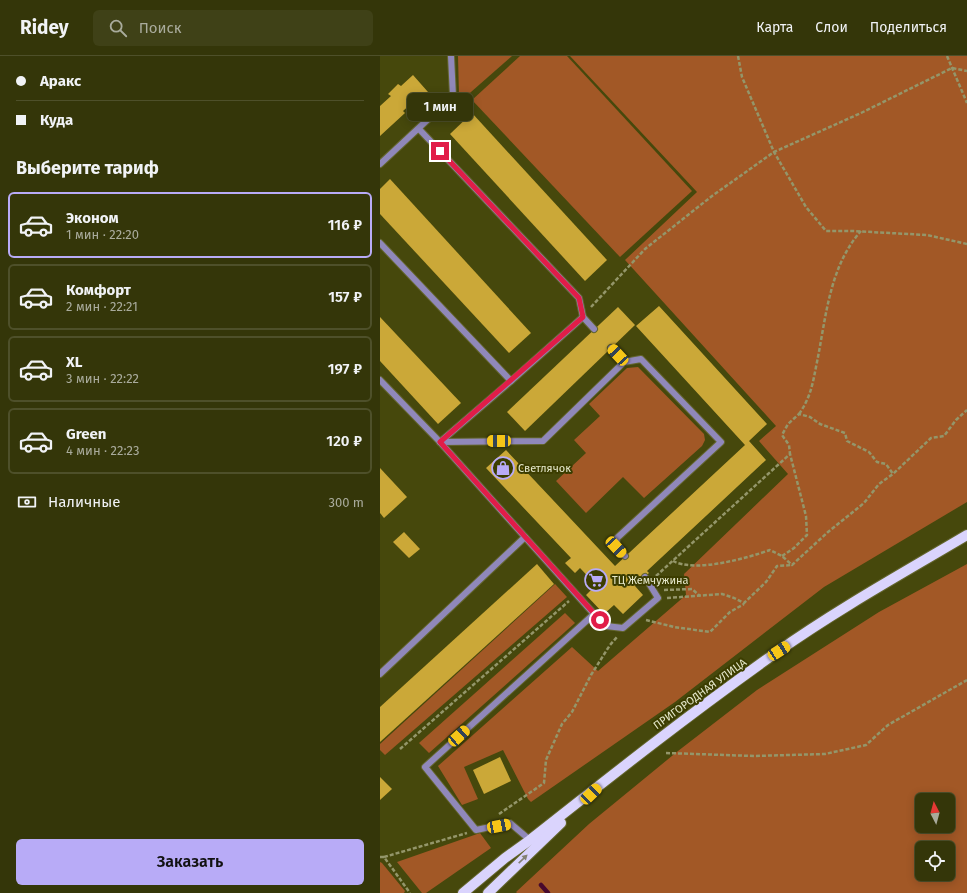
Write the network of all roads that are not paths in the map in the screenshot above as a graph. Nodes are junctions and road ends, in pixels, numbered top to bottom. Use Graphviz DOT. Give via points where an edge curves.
graph roads {
  1 [pos="451,56"];
  2 [pos="419,129"];
  3 [pos="380,164"];
  4 [pos="380,244"];
  5 [pos="583,317"];
  6 [pos="594,329"];
  7 [pos="611,348"];
  8 [pos="624,362"];
  9 [pos="380,380"];
  10 [pos="511,381"];
  11 [pos="440,442"];
  12 [pos="967,535"];
  13 [pos="525,537"];
  14 [pos="625,556"];
  15 [pos="645,578"];
  16 [pos="594,614"];
  17 [pos="380,674"];
  18 [pos="601,784"];
  19 [pos="530,840"];
  20 [pos="463,893"];
  21 [pos="488,893"];
  1 -- 2 [label="lane" via="453,96"];
  2 -- 3 [label="lane"];
  2 -- 5 [label="lane" via="579,298"];
  4 -- 10 [label="lane"];
  5 -- 6 [label="lane"];
  5 -- 10 [label="lane"];
  7 -- 8 [label="lane"];
  8 -- 11 [label="lane" via="543,441"];
  8 -- 14 [label="lane" via="641,359 721,442 617,538 616,547"];
  9 -- 11 [label="lane"];
  10 -- 11 [label="lane"];
  11 -- 13 [label="lane"];
  12 -- 18 [label="main road, ПРИГОРОДНАЯ УЛИЦА" via="869,592 779,651 698,708"];
  13 -- 16 [label="lane"];
  13 -- 17 [label="lane"];
  15 -- 16 [label="lane" via="658,598 623,628 606,626"];
  16 -- 19 [label="lane" via="425,767 476,830 510,823"];
  18 -- 19 [label="main road, ПРИГОРОДНАЯ УЛИЦА"];
  21 -- 18 [label="main road, one-way"];
  19 -- 20 [label="main road, ПРИГОРОДНАЯ УЛИЦА"];
}
